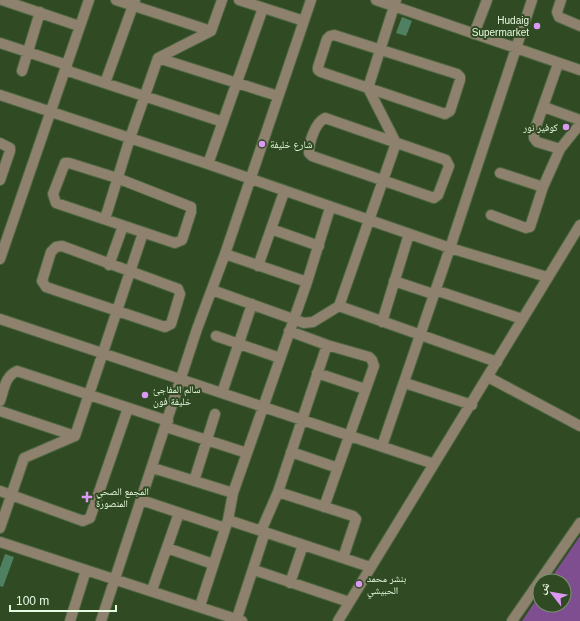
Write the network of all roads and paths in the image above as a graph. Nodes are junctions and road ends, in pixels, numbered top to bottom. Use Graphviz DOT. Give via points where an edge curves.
graph roads {
  1 [pos="2,0"];
  2 [pos="89,0"];
  3 [pos="116,0"];
  4 [pos="222,0"];
  5 [pos="239,0"];
  6 [pos="311,0"];
  7 [pos="376,0"];
  8 [pos="487,0"];
  9 [pos="532,0"];
  10 [pos="561,0"];
  11 [pos="134,3"];
  12 [pos="394,3"];
  13 [pos="263,8"];
  14 [pos="40,12"];
  15 [pos="304,21"];
  16 [pos="80,26"];
  17 [pos="580,26"];
  18 [pos="211,31"];
  19 [pos="474,34"];
  20 [pos="0,43"];
  21 [pos="515,48"];
  22 [pos="380,50"];
  23 [pos="28,52"];
  24 [pos="158,58"];
  25 [pos="558,64"];
  26 [pos="66,68"];
  27 [pos="580,70"];
  28 [pos="22,71"];
  29 [pos="105,83"];
  30 [pos="237,83"];
  31 [pos="368,88"];
  32 [pos="0,95"];
  33 [pos="144,96"];
  34 [pos="278,96"];
  35 [pos="544,106"];
  36 [pos="50,111"];
  37 [pos="580,120"];
  38 [pos="223,122"];
  39 [pos="580,124"];
  40 [pos="130,138"];
  41 [pos="0,143"];
  42 [pos="396,143"];
  43 [pos="560,149"];
  44 [pos="208,164"];
  45 [pos="500,173"];
  46 [pos="117,178"];
  47 [pos="0,180"];
  48 [pos="249,180"];
  49 [pos="384,180"];
  50 [pos="543,188"];
  51 [pos="284,192"];
  52 [pos="330,208"];
  53 [pos="490,215"];
  54 [pos="105,219"];
  55 [pos="370,220"];
  56 [pos="580,225"];
  57 [pos="123,226"];
  58 [pos="271,229"];
  59 [pos="143,232"];
  60 [pos="409,234"];
  61 [pos="319,246"];
  62 [pos="450,248"];
  63 [pos="225,254"];
  64 [pos="0,259"];
  65 [pos="109,265"];
  66 [pos="258,266"];
  67 [pos="128,271"];
  68 [pos="547,277"];
  69 [pos="307,282"];
  70 [pos="394,282"];
  71 [pos="212,290"];
  72 [pos="434,292"];
  73 [pos="252,304"];
  74 [pos="339,306"];
  75 [pos="116,311"];
  76 [pos="293,319"];
  77 [pos="0,320"];
  78 [pos="522,320"];
  79 [pos="382,322"];
  80 [pos="290,331"];
  81 [pos="419,335"];
  82 [pos="216,336"];
  83 [pos="239,343"];
  84 [pos="327,345"];
  85 [pos="103,354"];
  86 [pos="280,358"];
  87 [pos="497,362"];
  88 [pos="317,373"];
  89 [pos="488,377"];
  90 [pos="180,380"];
  91 [pos="404,383"];
  92 [pos="365,389"];
  93 [pos="90,394"];
  94 [pos="222,394"];
  95 [pos="0,401"];
  96 [pos="472,405"];
  97 [pos="262,407"];
  98 [pos="128,408"];
  99 [pos="0,411"];
  100 [pos="215,414"];
  101 [pos="301,418"];
  102 [pos="167,424"];
  103 [pos="580,426"];
  104 [pos="348,434"];
  105 [pos="75,436"];
  106 [pos="207,440"];
  107 [pos="382,446"];
  108 [pos="291,452"];
  109 [pos="247,453"];
  110 [pos="434,464"];
  111 [pos="153,468"];
  112 [pos="338,468"];
  113 [pos="194,480"];
  114 [pos="0,491"];
  115 [pos="278,492"];
  116 [pos="233,493"];
  117 [pos="12,495"];
  118 [pos="141,500"];
  119 [pos="324,507"];
  120 [pos="179,513"];
  121 [pos="580,523"];
  122 [pos="227,524"];
  123 [pos="0,528"];
  124 [pos="263,531"];
  125 [pos="0,542"];
  126 [pos="303,545"];
  127 [pos="167,548"];
  128 [pos="343,558"];
  129 [pos="213,564"];
  130 [pos="370,567"];
  131 [pos="86,570"];
  132 [pos="254,570"];
  133 [pos="116,579"];
  134 [pos="290,583"];
  135 [pos="152,590"];
  136 [pos="349,602"];
  137 [pos="200,606"];
  138 [pos="238,620"];
  139 [pos="70,621"];
  140 [pos="101,621"];
  141 [pos="338,621"];
  142 [pos="512,621"];
  1 -- 14 [label="street"];
  2 -- 16 [label="street"];
  3 -- 11 [label="street"];
  4 -- 18 [label="street"];
  5 -- 13 [label="street"];
  6 -- 15 [label="street"];
  7 -- 12 [label="street"];
  8 -- 19 [label="street"];
  9 -- 21 [label="street"];
  10 -- 17 [label="street" via="557,12 559,17"];
  11 -- 18 [label="street"];
  11 -- 29 [label="street"];
  12 -- 19 [label="street"];
  12 -- 22 [label="street"];
  13 -- 15 [label="street"];
  13 -- 30 [label="street"];
  14 -- 16 [label="street"];
  14 -- 23 [label="street"];
  15 -- 34 [label="street"];
  16 -- 26 [label="street"];
  18 -- 24 [label="street"];
  19 -- 21 [label="street"];
  20 -- 23 [label="street"];
  21 -- 25 [label="street"];
  21 -- 62 [label="street"];
  22 -- 31 [label="street"];
  22 -- 31 [label="street" via="334,35 330,36 318,68 320,72"];
  22 -- 31 [label="street" via="457,74 460,80 447,114"];
  23 -- 26 [label="street"];
  23 -- 28 [label="street"];
  24 -- 30 [label="street"];
  24 -- 33 [label="street"];
  25 -- 27 [label="street"];
  25 -- 35 [label="street"];
  26 -- 29 [label="street"];
  26 -- 36 [label="street"];
  29 -- 33 [label="street"];
  30 -- 34 [label="street"];
  30 -- 38 [label="street"];
  31 -- 42 [label="street"];
  32 -- 36 [label="street"];
  33 -- 38 [label="street"];
  33 -- 40 [label="street"];
  34 -- 48 [label="street"];
  35 -- 37 [label="street"];
  35 -- 43 [label="street" via="534,138 537,142"];
  36 -- 40 [label="street"];
  36 -- 64 [label="street"];
  38 -- 44 [label="street"];
  39 -- 43 [label="street"];
  40 -- 44 [label="street"];
  40 -- 46 [label="street"];
  41 -- 47 [label="street" via="10,148"];
  42 -- 49 [label="street"];
  42 -- 49 [label="street" via="446,160 449,166 436,198"];
  42 -- 49 [label="street" via="325,118 318,124 309,148 312,156"];
  43 -- 50 [label="street"];
  44 -- 48 [label="street"];
  45 -- 50 [label="street"];
  46 -- 54 [label="street"];
  46 -- 54 [label="street" via="69,163 65,164 53,194 56,203"];
  46 -- 59 [label="street" via="191,207 192,212 179,242 175,243"];
  48 -- 51 [label="street"];
  48 -- 63 [label="street"];
  49 -- 55 [label="street"];
  50 -- 53 [label="street" via="530,227 526,228"];
  51 -- 52 [label="street"];
  51 -- 58 [label="street"];
  52 -- 55 [label="street"];
  52 -- 61 [label="street"];
  54 -- 57 [label="street"];
  55 -- 60 [label="street"];
  55 -- 74 [label="street"];
  56 -- 68 [label="street"];
  57 -- 59 [label="street"];
  57 -- 65 [label="street"];
  58 -- 61 [label="street"];
  58 -- 66 [label="street"];
  59 -- 67 [label="street"];
  60 -- 62 [label="street"];
  60 -- 70 [label="street"];
  61 -- 69 [label="street"];
  62 -- 68 [label="street"];
  62 -- 72 [label="street"];
  63 -- 66 [label="street"];
  63 -- 71 [label="street"];
  65 -- 67 [label="street"];
  65 -- 75 [label="street" via="62,246 56,247 51,252 42,280 46,287"];
  66 -- 69 [label="street"];
  67 -- 75 [label="street"];
  67 -- 75 [label="street" via="178,289 178,302 168,327"];
  68 -- 78 [label="street"];
  69 -- 76 [label="street"];
  70 -- 72 [label="street"];
  70 -- 79 [label="street"];
  71 -- 73 [label="street"];
  71 -- 90 [label="street"];
  72 -- 78 [label="street"];
  72 -- 81 [label="street"];
  73 -- 76 [label="street"];
  73 -- 83 [label="street"];
  74 -- 76 [label="street" via="313,322 304,324"];
  74 -- 79 [label="street"];
  75 -- 85 [label="street"];
  76 -- 80 [label="street"];
  77 -- 85 [label="street"];
  78 -- 87 [label="street"];
  79 -- 81 [label="street"];
  80 -- 84 [label="street"];
  80 -- 86 [label="street"];
  81 -- 87 [label="street"];
  81 -- 91 [label="street"];
  82 -- 83 [label="street"];
  83 -- 86 [label="street"];
  83 -- 94 [label="street"];
  84 -- 88 [label="street"];
  84 -- 92 [label="street" via="372,360 374,366"];
  85 -- 90 [label="street"];
  85 -- 93 [label="street"];
  86 -- 97 [label="street"];
  87 -- 89 [label="street"];
  88 -- 92 [label="street"];
  88 -- 101 [label="street"];
  89 -- 96 [label="street"];
  89 -- 103 [label="street"];
  90 -- 94 [label="street"];
  90 -- 102 [label="street"];
  91 -- 96 [label="street"];
  91 -- 107 [label="street"];
  92 -- 104 [label="street"];
  93 -- 95 [label="street" via="17,371 11,373 7,379"];
  93 -- 98 [label="street"];
  93 -- 105 [label="street"];
  94 -- 97 [label="street"];
  96 -- 110 [label="street"];
  97 -- 101 [label="street"];
  97 -- 109 [label="street"];
  98 -- 102 [label="street"];
  98 -- 117 [label="street" via="87,521 83,522"];
  99 -- 105 [label="street"];
  100 -- 106 [label="street"];
  101 -- 104 [label="street"];
  101 -- 108 [label="street"];
  102 -- 106 [label="street"];
  102 -- 111 [label="street"];
  104 -- 107 [label="street"];
  104 -- 112 [label="street"];
  105 -- 117 [label="street" via="24,458"];
  106 -- 109 [label="street"];
  106 -- 113 [label="street"];
  107 -- 110 [label="street"];
  108 -- 112 [label="street"];
  108 -- 115 [label="street"];
  109 -- 116 [label="street"];
  110 -- 130 [label="street"];
  111 -- 113 [label="street"];
  111 -- 118 [label="street"];
  112 -- 119 [label="street"];
  113 -- 116 [label="street"];
  114 -- 117 [label="street"];
  115 -- 119 [label="street"];
  115 -- 124 [label="street"];
  116 -- 122 [label="street"];
  117 -- 123 [label="street"];
  118 -- 120 [label="street"];
  118 -- 133 [label="street"];
  119 -- 128 [label="street" via="356,519"];
  120 -- 122 [label="street"];
  120 -- 127 [label="street"];
  121 -- 142 [label="street"];
  122 -- 124 [label="street"];
  122 -- 129 [label="street"];
  124 -- 126 [label="street"];
  124 -- 132 [label="street"];
  125 -- 131 [label="street"];
  126 -- 128 [label="street"];
  126 -- 134 [label="street"];
  127 -- 129 [label="street"];
  127 -- 135 [label="street"];
  128 -- 130 [label="street"];
  129 -- 137 [label="street"];
  130 -- 136 [label="street"];
  131 -- 133 [label="street"];
  131 -- 139 [label="street"];
  132 -- 134 [label="street"];
  132 -- 138 [label="street"];
  133 -- 135 [label="street"];
  133 -- 140 [label="street"];
  134 -- 136 [label="street"];
  135 -- 137 [label="street"];
  136 -- 141 [label="street"];
  137 -- 138 [label="street"];
}
